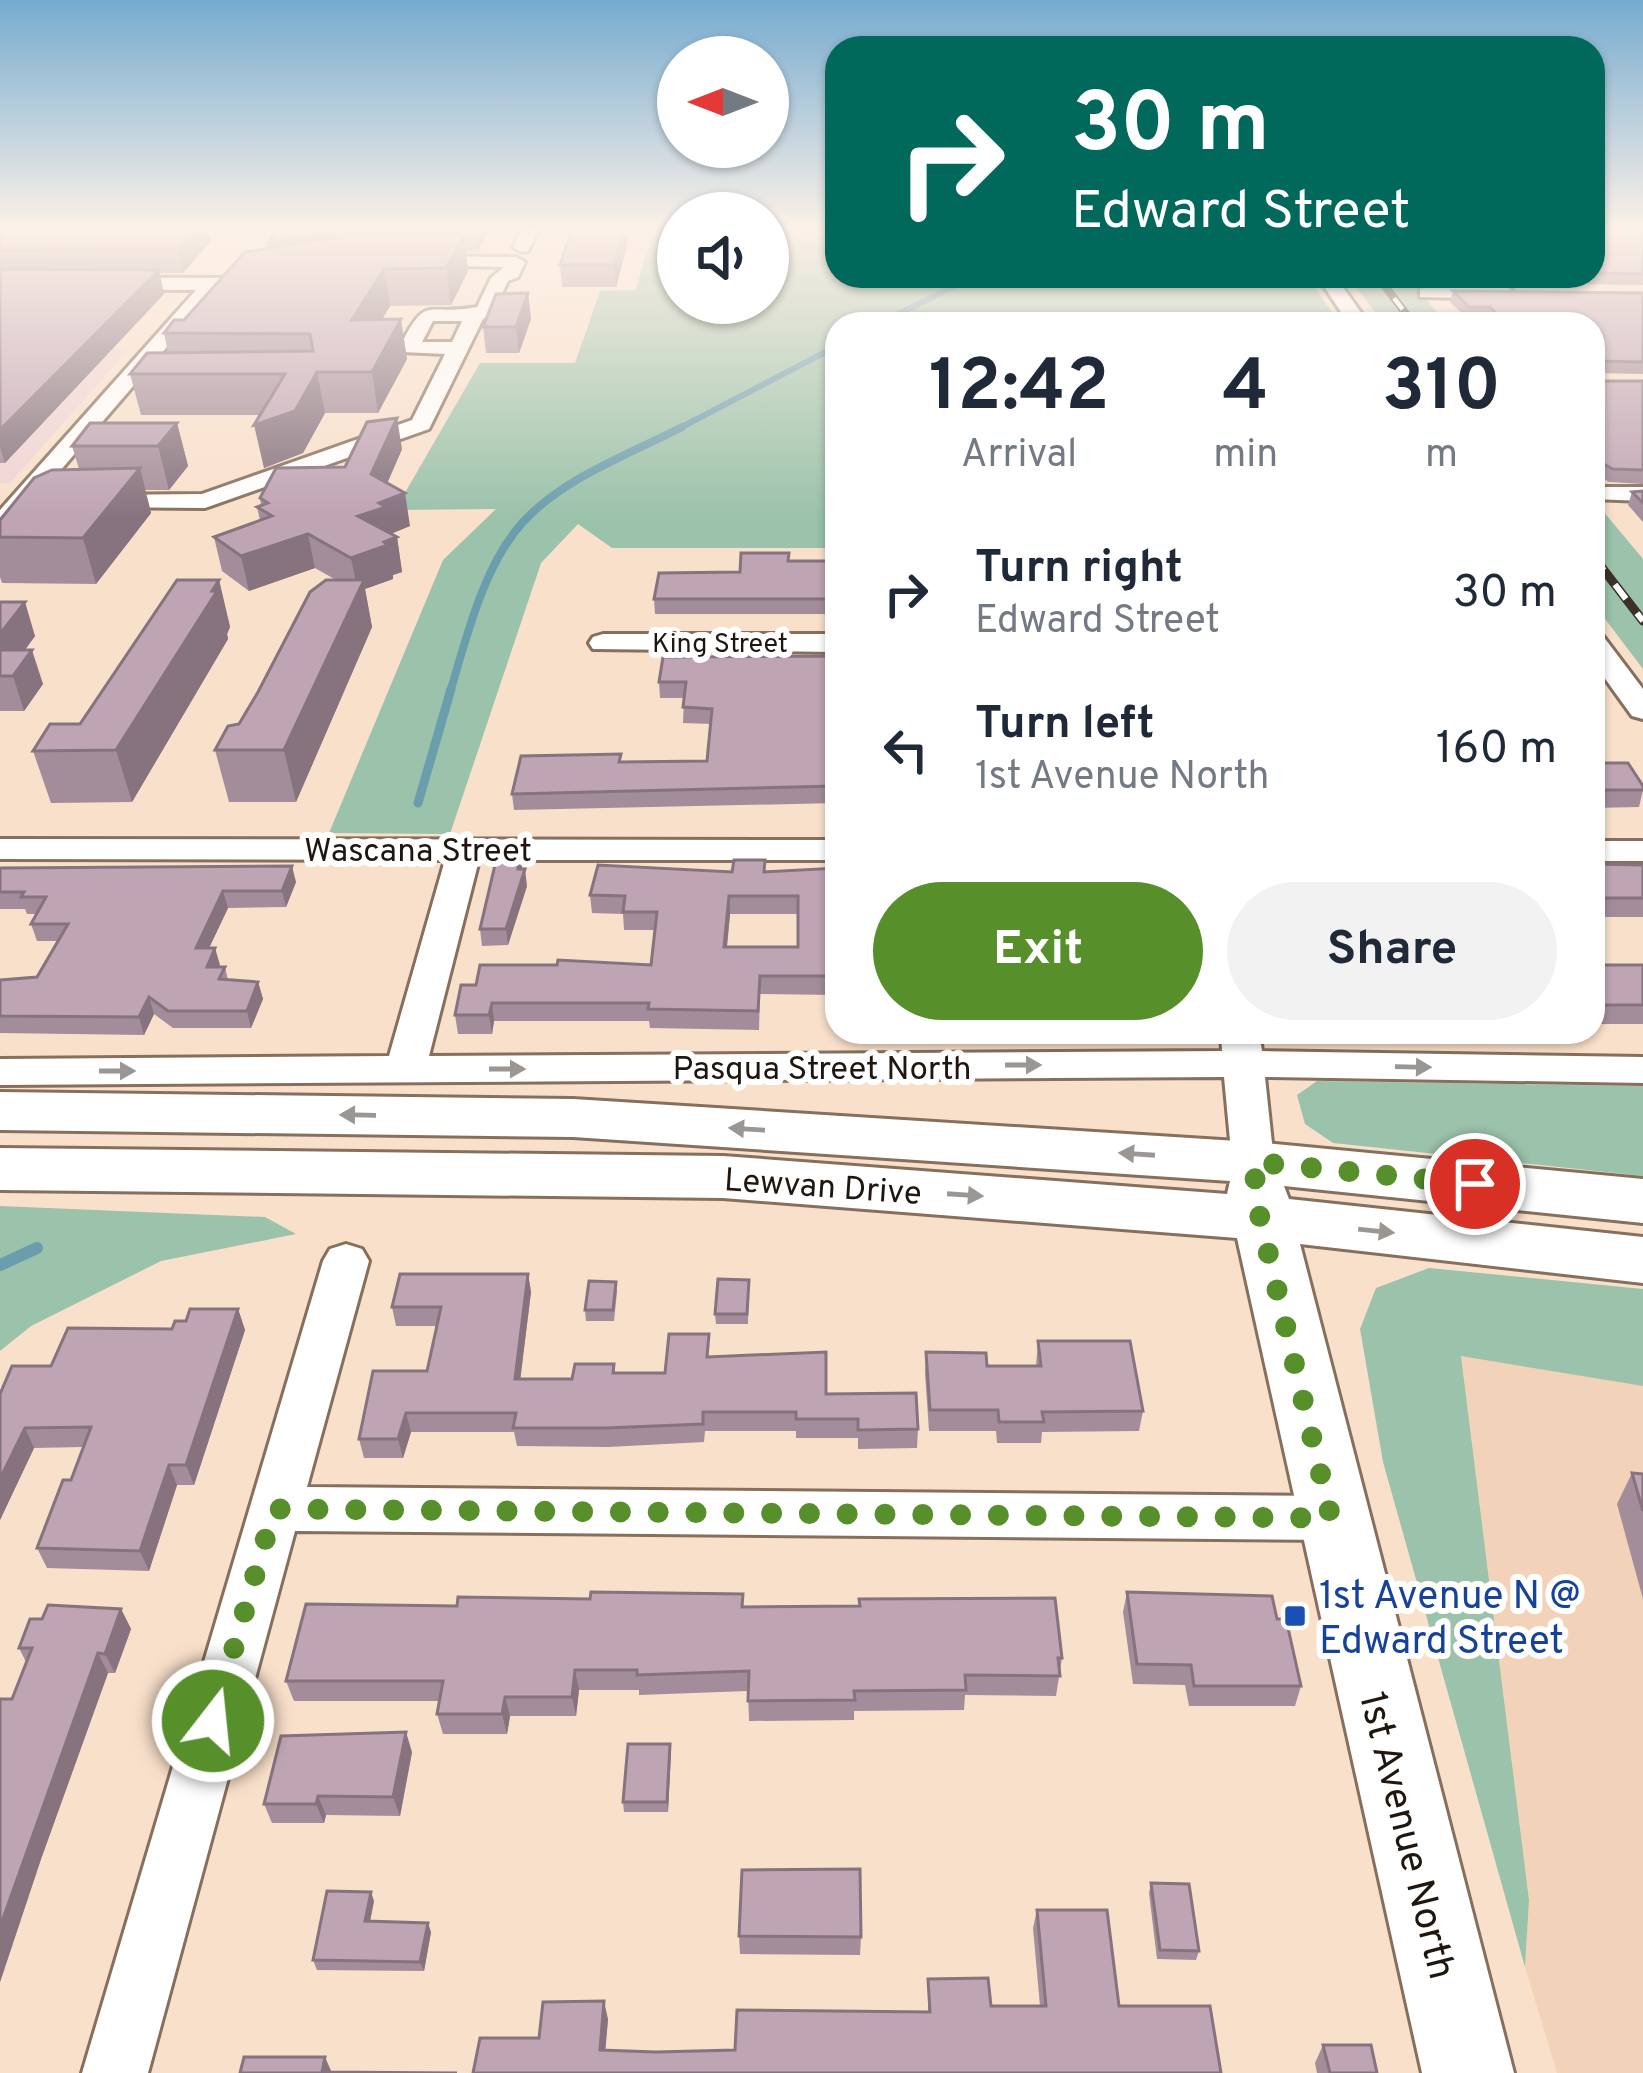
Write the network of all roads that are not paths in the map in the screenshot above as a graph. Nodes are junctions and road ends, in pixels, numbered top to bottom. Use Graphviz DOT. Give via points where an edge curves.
graph roads {
  1 [pos="175,325"];
  2 [pos="421,325"];
  3 [pos="470,325"];
  4 [pos="458,348"];
  5 [pos="124,383"];
  6 [pos="165,383"];
  7 [pos="1605,494"];
  8 [pos="1643,494"];
  9 [pos="31,499"];
  10 [pos="0,525"];
  11 [pos="603,643"];
  12 [pos="825,643"];
  13 [pos="1605,658"];
  14 [pos="1643,710"];
  15 [pos="0,849"];
  16 [pos="465,849"];
  17 [pos="825,850"];
  18 [pos="1605,851"];
  19 [pos="1643,851"];
  20 [pos="1242,1048"];
  21 [pos="405,1070"];
  22 [pos="1643,1070"];
  23 [pos="0,1072"];
  24 [pos="0,1111"];
  25 [pos="0,1169"];
  26 [pos="1257,1190"];
  27 [pos="1643,1201"];
  28 [pos="1643,1260"];
  29 [pos="346,1261"];
  30 [pos="274,1509"];
  31 [pos="1331,1518"];
  32 [pos="116,2073"];
  33 [pos="1468,2073"];
  1 -- 5 [label="street"];
  2 -- 4 [label="street" via="409,348"];
  3 -- 4 [label="street"];
  4 -- 9 [label="street" via="421,424 205,501"];
  5 -- 6 [label="street"];
  5 -- 9 [label="street"];
  7 -- 8 [label="street"];
  9 -- 10 [label="street"];
  11 -- 12 [label="street, King Street"];
  13 -- 14 [label="street"];
  15 -- 16 [label="street, Wascana Street"];
  16 -- 17 [label="street, Wascana Street"];
  16 -- 21 [label="street"];
  18 -- 19 [label="street"];
  21 -- 20 [label="street, Pasqua Street North, one-way"];
  20 -- 22 [label="street, Pasqua Street North, one-way"];
  20 -- 26 [label="street, 1st Avenue North"];
  23 -- 21 [label="street, Pasqua Street North, one-way"];
  26 -- 24 [label="main road, Lewvan Drive, one-way" via="573,1118"];
  25 -- 26 [label="main road, Lewvan Drive, one-way"];
  26 -- 27 [label="main road, Lewvan Drive"];
  26 -- 28 [label="main road, Lewvan Drive, one-way"];
  26 -- 31 [label="main road, 1st Avenue North"];
  29 -- 30 [label="street"];
  30 -- 31 [label="street"];
  30 -- 32 [label="street"];
  31 -- 33 [label="main road, 1st Avenue North"];
}
